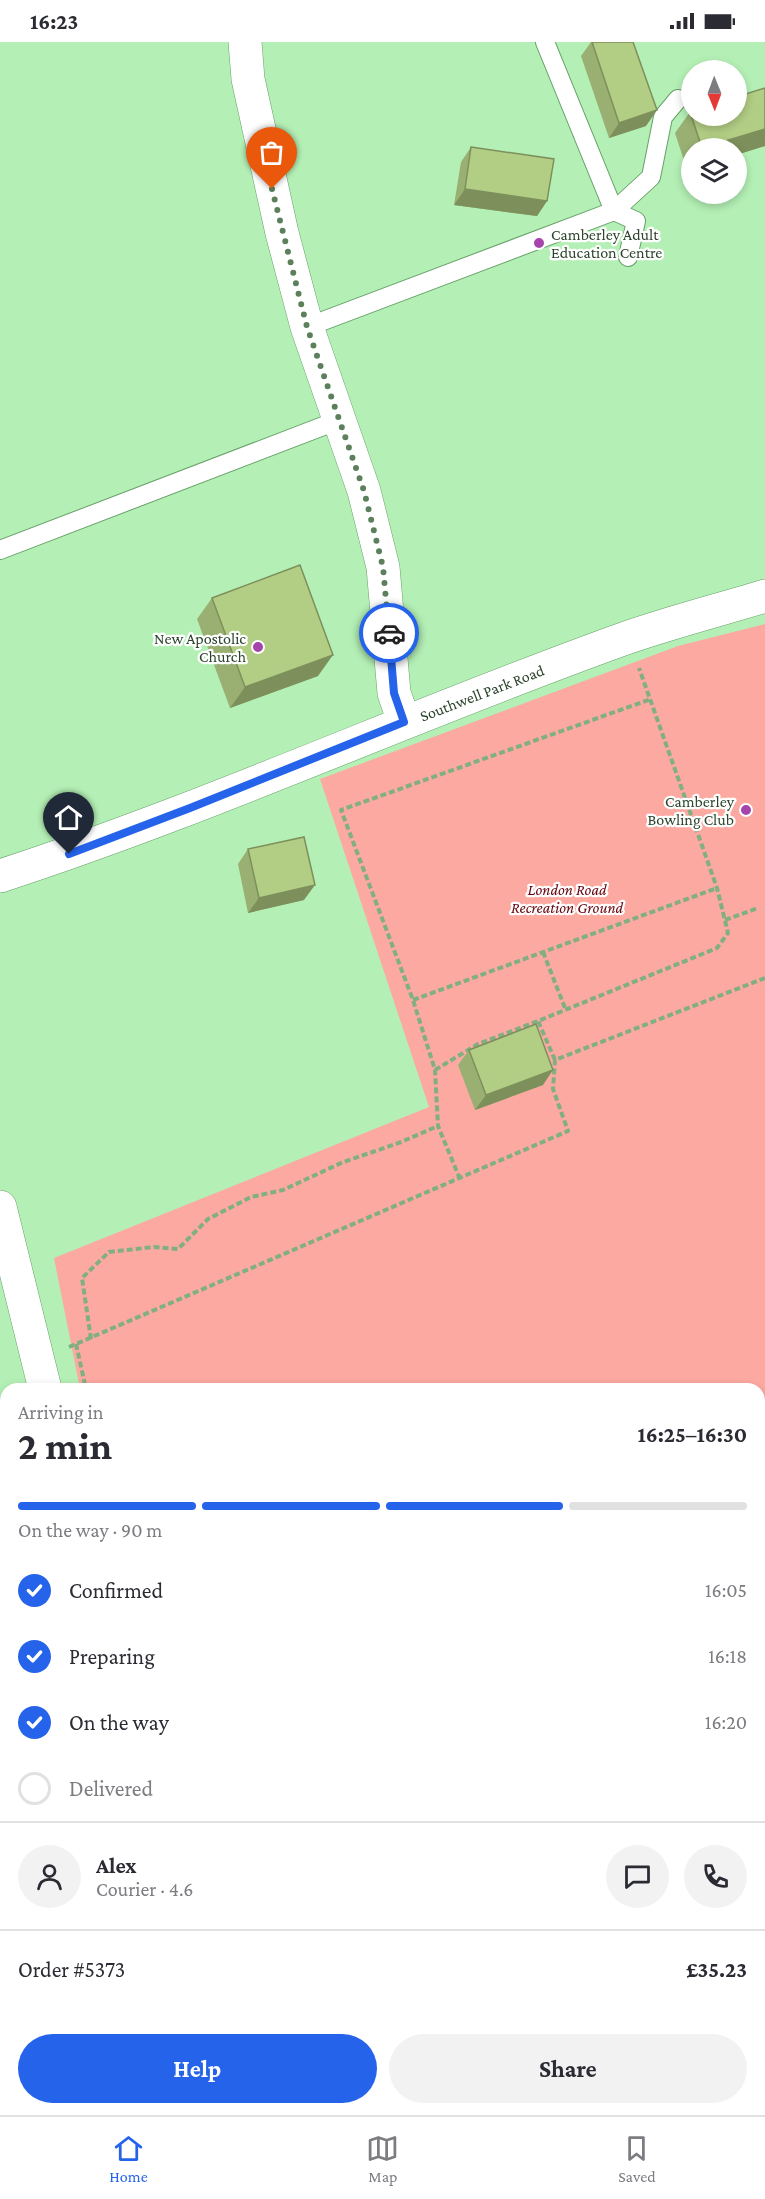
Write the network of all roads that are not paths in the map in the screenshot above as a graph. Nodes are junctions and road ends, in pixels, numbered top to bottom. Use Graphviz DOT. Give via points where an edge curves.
graph roads {
  1 [pos="245,42"];
  2 [pos="545,42"];
  3 [pos="678,99"];
  4 [pos="614,211"];
  5 [pos="628,257"];
  6 [pos="307,327"];
  7 [pos="339,420"];
  8 [pos="0,550"];
  9 [pos="765,596"];
  10 [pos="404,722"];
  11 [pos="0,876"];
  12 [pos="0,1207"];
  13 [pos="6,1256"];
  14 [pos="41,1374"];
  1 -- 6 [label="street" via="248,79"];
  2 -- 4 [label="lane"];
  3 -- 4 [label="lane" via="663,117 651,177"];
  4 -- 5 [label="lane" via="636,220"];
  4 -- 6 [label="lane"];
  6 -- 7 [label="street"];
  7 -- 8 [label="lane"];
  7 -- 10 [label="street" via="364,491 383,567 394,693"];
  9 -- 10 [label="street, Southwell Park Road" via="628,638"];
  10 -- 11 [label="street, Southwell Park Road" via="190,808"];
  12 -- 13 [label="street"];
  13 -- 14 [label="street"];
}
